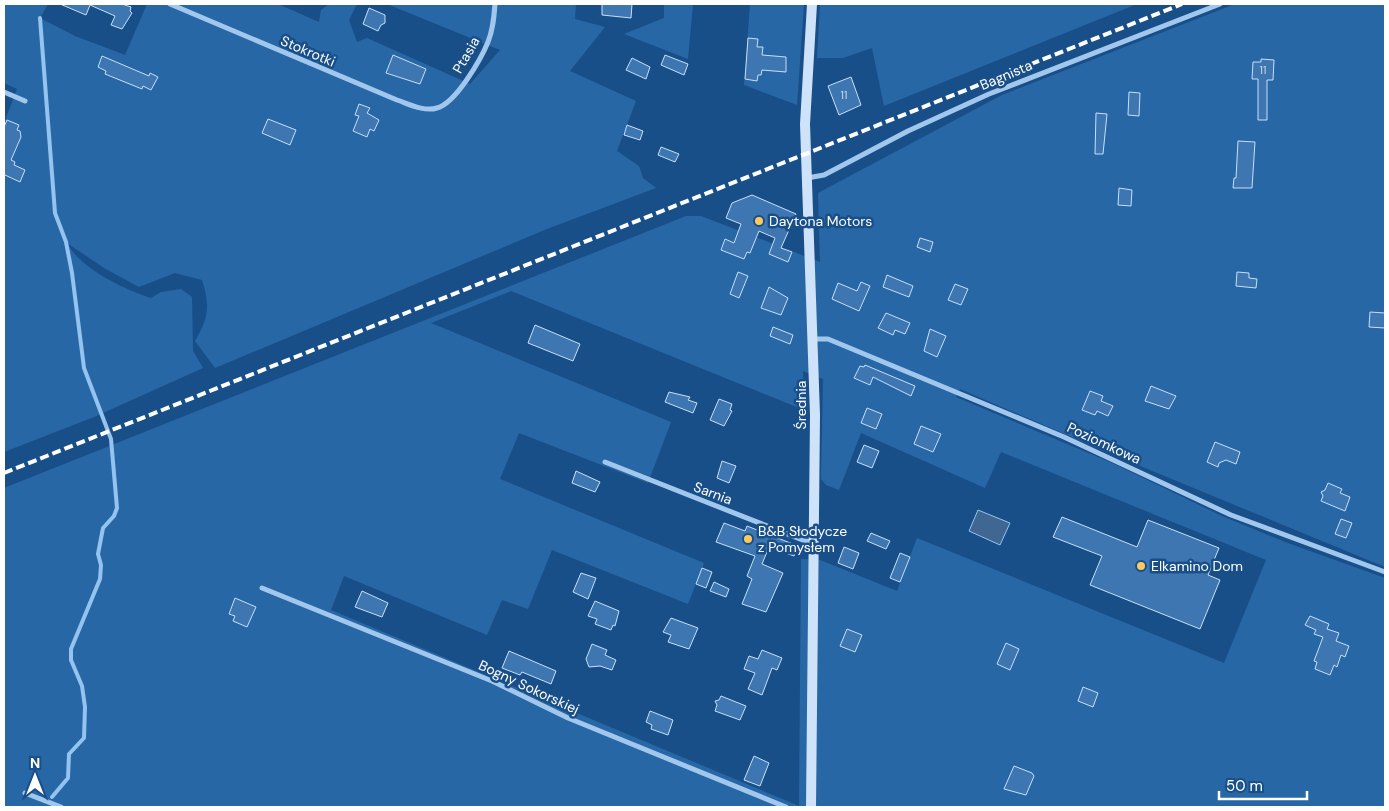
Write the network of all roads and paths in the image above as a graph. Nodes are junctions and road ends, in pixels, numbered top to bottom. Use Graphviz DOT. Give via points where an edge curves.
graph roads {
  1 [pos="170,4"];
  2 [pos="495,4"];
  3 [pos="812,4"];
  4 [pos="1220,4"];
  5 [pos="4,92"];
  6 [pos="25,101"];
  7 [pos="440,108"];
  8 [pos="806,178"];
  9 [pos="813,339"];
  10 [pos="604,462"];
  11 [pos="813,542"];
  12 [pos="1385,572"];
  13 [pos="262,588"];
  14 [pos="25,793"];
  15 [pos="61,807"];
  16 [pos="786,807"];
  17 [pos="811,807"];
  1 -- 7 [label="street, Stokrotki" via="397,100 424,109"];
  2 -- 7 [label="street, Ptasia" via="488,42 451,100"];
  3 -- 8 [label="street, Średnia" via="805,124"];
  4 -- 8 [label="street, Bagnista" via="989,94 824,175"];
  5 -- 6 [label="street"];
  8 -- 9 [label="street, Średnia"];
  9 -- 11 [label="street, Średnia"];
  9 -- 12 [label="street, Poziomkowa" via="828,339 1064,437 1256,525"];
  10 -- 11 [label="street, Sarnia"];
  11 -- 17 [label="street, Średnia"];
  13 -- 16 [label="street, Bogny Sokorskiej" via="484,677 568,718"];
  14 -- 15 [label="street"];
}
